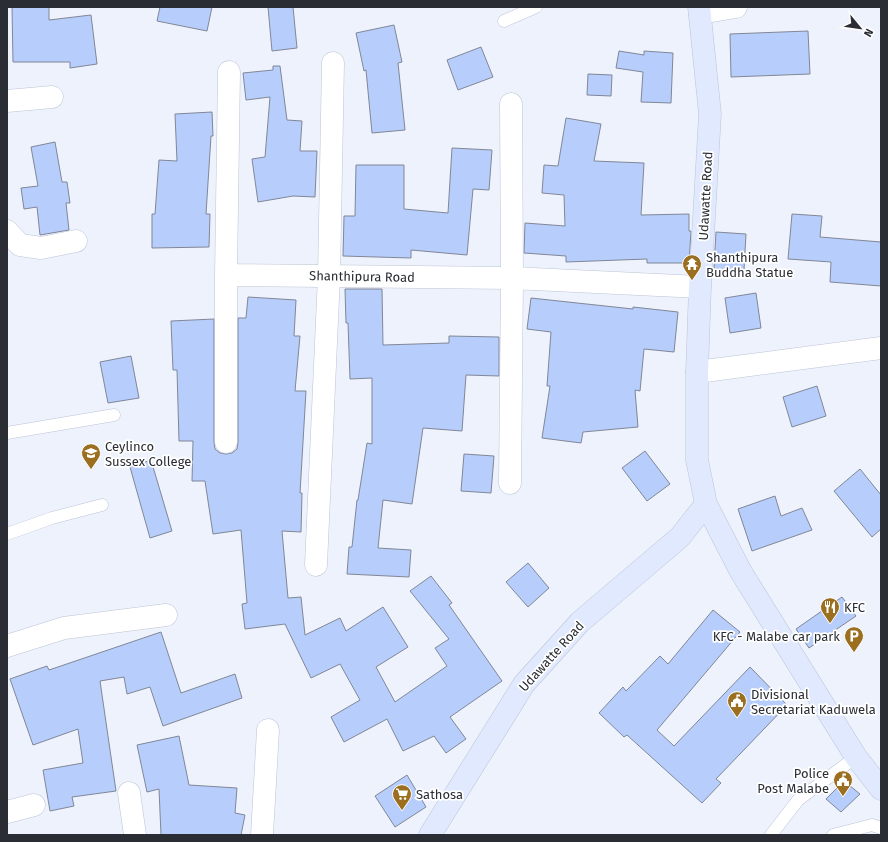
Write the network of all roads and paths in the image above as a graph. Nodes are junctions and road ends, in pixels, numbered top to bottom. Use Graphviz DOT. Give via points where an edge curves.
graph roads {
  1 [pos="536,7"];
  2 [pos="736,7"];
  3 [pos="700,10"];
  4 [pos="504,21"];
  5 [pos="333,63"];
  6 [pos="229,72"];
  7 [pos="52,96"];
  8 [pos="7,101"];
  9 [pos="512,104"];
  10 [pos="7,231"];
  11 [pos="76,241"];
  12 [pos="226,274"];
  13 [pos="329,276"];
  14 [pos="512,278"];
  15 [pos="700,287"];
  16 [pos="881,348"];
  17 [pos="697,372"];
  18 [pos="114,415"];
  19 [pos="7,433"];
  20 [pos="226,442"];
  21 [pos="510,483"];
  22 [pos="706,504"];
  23 [pos="102,505"];
  24 [pos="7,534"];
  25 [pos="316,565"];
  26 [pos="166,615"];
  27 [pos="7,646"];
  28 [pos="268,730"];
  29 [pos="856,757"];
  30 [pos="881,789"];
  31 [pos="129,793"];
  32 [pos="34,805"];
  33 [pos="7,812"];
  34 [pos="881,828"];
  35 [pos="135,835"];
  36 [pos="262,835"];
  37 [pos="430,835"];
  38 [pos="771,835"];
  39 [pos="833,835"];
  1 -- 4 [label="lane"];
  2 -- 3 [label="street"];
  3 -- 15 [label="street, Udawatte Road" via="710,114"];
  5 -- 13 [label="street"];
  6 -- 12 [label="street"];
  7 -- 8 [label="street"];
  9 -- 14 [label="street"];
  10 -- 11 [label="street" via="20,245 41,248"];
  12 -- 13 [label="street, Shanthipura Road"];
  12 -- 20 [label="street"];
  13 -- 14 [label="street, Shanthipura Road"];
  13 -- 25 [label="street"];
  14 -- 15 [label="street, Shanthipura Road"];
  14 -- 21 [label="street"];
  15 -- 17 [label="street, Udawatte Road"];
  16 -- 17 [label="street"];
  17 -- 22 [label="street, Udawatte Road" via="697,460"];
  18 -- 19 [label="lane"];
  22 -- 29 [label="street, Udawatte Road" via="741,572"];
  22 -- 37 [label="street, Udawatte Road" via="680,537 580,622 524,684"];
  23 -- 24 [label="lane" via="52,518"];
  26 -- 27 [label="street" via="64,628"];
  28 -- 36 [label="street"];
  29 -- 30 [label="street, Udawatte Road"];
  29 -- 38 [label="lane" via="798,800"];
  31 -- 35 [label="street"];
  32 -- 33 [label="street"];
  34 -- 39 [label="lane" via="872,825"];
}
